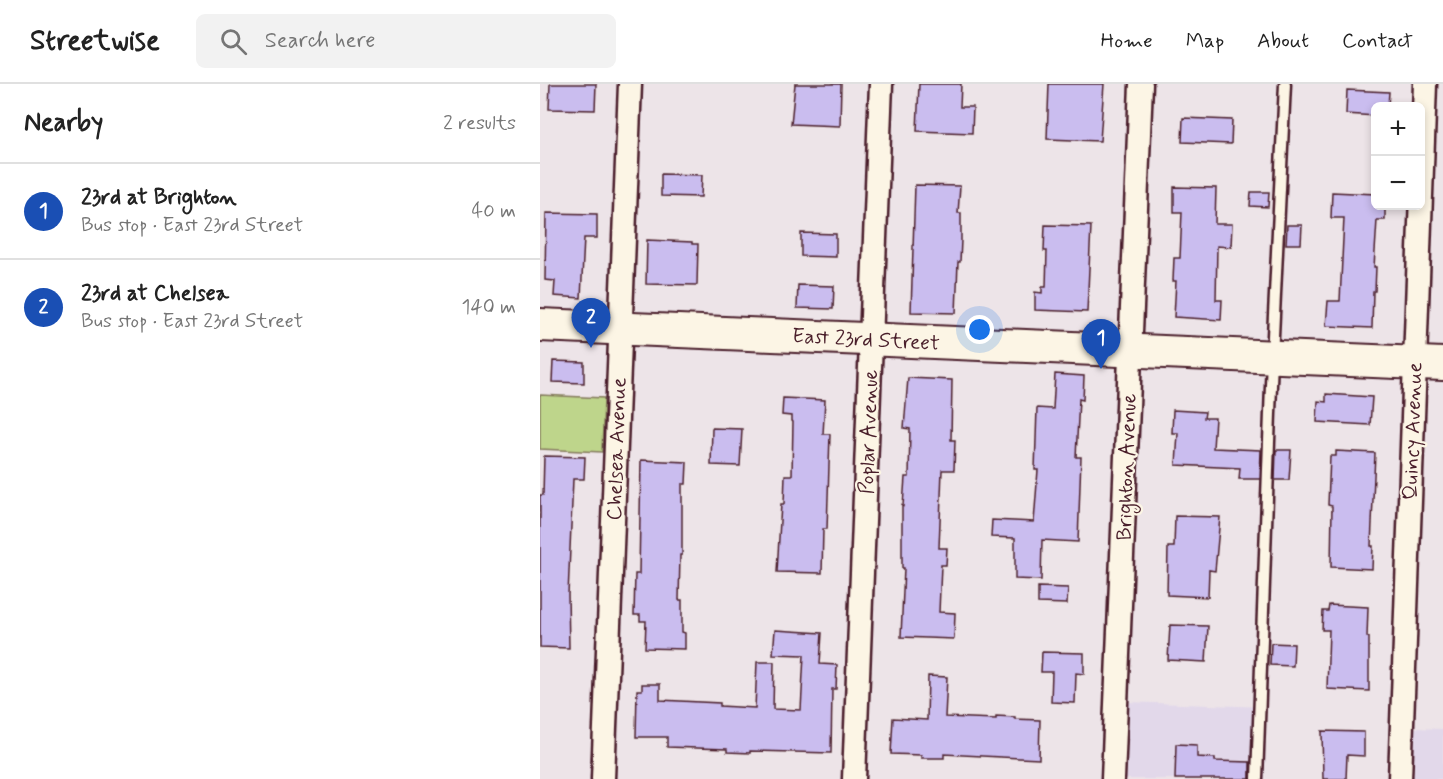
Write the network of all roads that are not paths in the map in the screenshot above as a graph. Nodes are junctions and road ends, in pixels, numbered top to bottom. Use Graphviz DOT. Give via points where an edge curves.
graph roads {
  1 [pos="630,84"];
  2 [pos="881,84"];
  3 [pos="1141,84"];
  4 [pos="1286,84"];
  5 [pos="1425,84"];
  6 [pos="540,325"];
  7 [pos="621,328"];
  8 [pos="872,340"];
  9 [pos="1131,351"];
  10 [pos="1272,357"];
  11 [pos="1429,363"];
  12 [pos="603,779"];
  13 [pos="854,779"];
  14 [pos="1113,779"];
  15 [pos="1257,779"];
  16 [pos="1400,779"];
  1 -- 7 [label="street, Chelsea Avenue"];
  2 -- 8 [label="street, Poplar Avenue"];
  3 -- 9 [label="street, Brighton Avenue"];
  4 -- 10 [label="lane"];
  5 -- 11 [label="street, Quincy Avenue"];
  6 -- 7 [label="main road, East 23rd Street"];
  7 -- 8 [label="main road, East 23rd Street"];
  7 -- 12 [label="street, Chelsea Avenue"];
  8 -- 9 [label="main road, East 23rd Street"];
  8 -- 13 [label="street, Poplar Avenue"];
  9 -- 10 [label="main road, East 23rd Street"];
  9 -- 14 [label="street, Brighton Avenue"];
  10 -- 11 [label="main road, East 23rd Street"];
  10 -- 15 [label="lane"];
  11 -- 16 [label="street, Quincy Avenue"];
}
